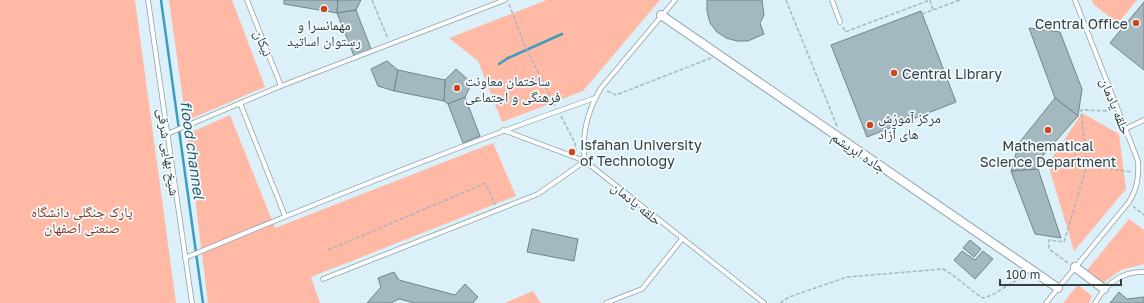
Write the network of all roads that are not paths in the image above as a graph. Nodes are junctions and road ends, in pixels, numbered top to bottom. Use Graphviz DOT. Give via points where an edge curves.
graph roads {
  1 [pos="148,0"];
  2 [pos="247,0"];
  3 [pos="505,0"];
  4 [pos="675,0"];
  5 [pos="832,0"];
  6 [pos="1075,0"];
  7 [pos="661,15"];
  8 [pos="840,22"];
  9 [pos="281,86"];
  10 [pos="595,98"];
  11 [pos="240,103"];
  12 [pos="1144,120"];
  13 [pos="1125,129"];
  14 [pos="503,130"];
  15 [pos="166,134"];
  16 [pos="585,161"];
  17 [pos="285,216"];
  18 [pos="682,239"];
  19 [pos="186,258"];
  20 [pos="1074,267"];
  21 [pos="1144,272"];
  22 [pos="324,279"];
  23 [pos="1058,288"];
  24 [pos="1104,289"];
  25 [pos="192,303"];
  26 [pos="606,303"];
  27 [pos="764,303"];
  28 [pos="1046,303"];
  29 [pos="1095,303"];
  1 -- 15 [label="lane, شیخ بهایی شرقی"];
  2 -- 9 [label="lane, نیکان"];
  3 -- 9 [label="lane"];
  4 -- 7 [label="lane"];
  5 -- 8 [label="lane"];
  6 -- 13 [label="lane, حلقه یادمان"];
  7 -- 10 [label="lane"];
  7 -- 23 [label="street, جاده ابریشم"];
  9 -- 11 [label="lane"];
  10 -- 14 [label="lane"];
  10 -- 16 [label="lane" via="584,132"];
  11 -- 15 [label="lane"];
  11 -- 17 [label="lane"];
  12 -- 13 [label="lane"];
  13 -- 20 [label="lane, حلقه یادمان" via="1138,161 1139,172 1135,192"];
  14 -- 16 [label="lane, حلقه یادمان"];
  14 -- 17 [label="lane"];
  15 -- 19 [label="lane, شیخ بهایی شرقی"];
  16 -- 18 [label="lane, حلقه یادمان"];
  16 -- 22 [label="lane" via="538,194"];
  17 -- 19 [label="lane"];
  18 -- 26 [label="lane" via="642,288"];
  18 -- 27 [label="lane, حلقه یادمان"];
  19 -- 25 [label="lane, شیخ بهایی شرقی"];
  20 -- 23 [label="lane, حلقه یادمان"];
  20 -- 24 [label="street"];
  21 -- 24 [label="lane" via="1113,280"];
  23 -- 28 [label="lane, حلقه یادمان"];
  24 -- 29 [label="lane"];
}
